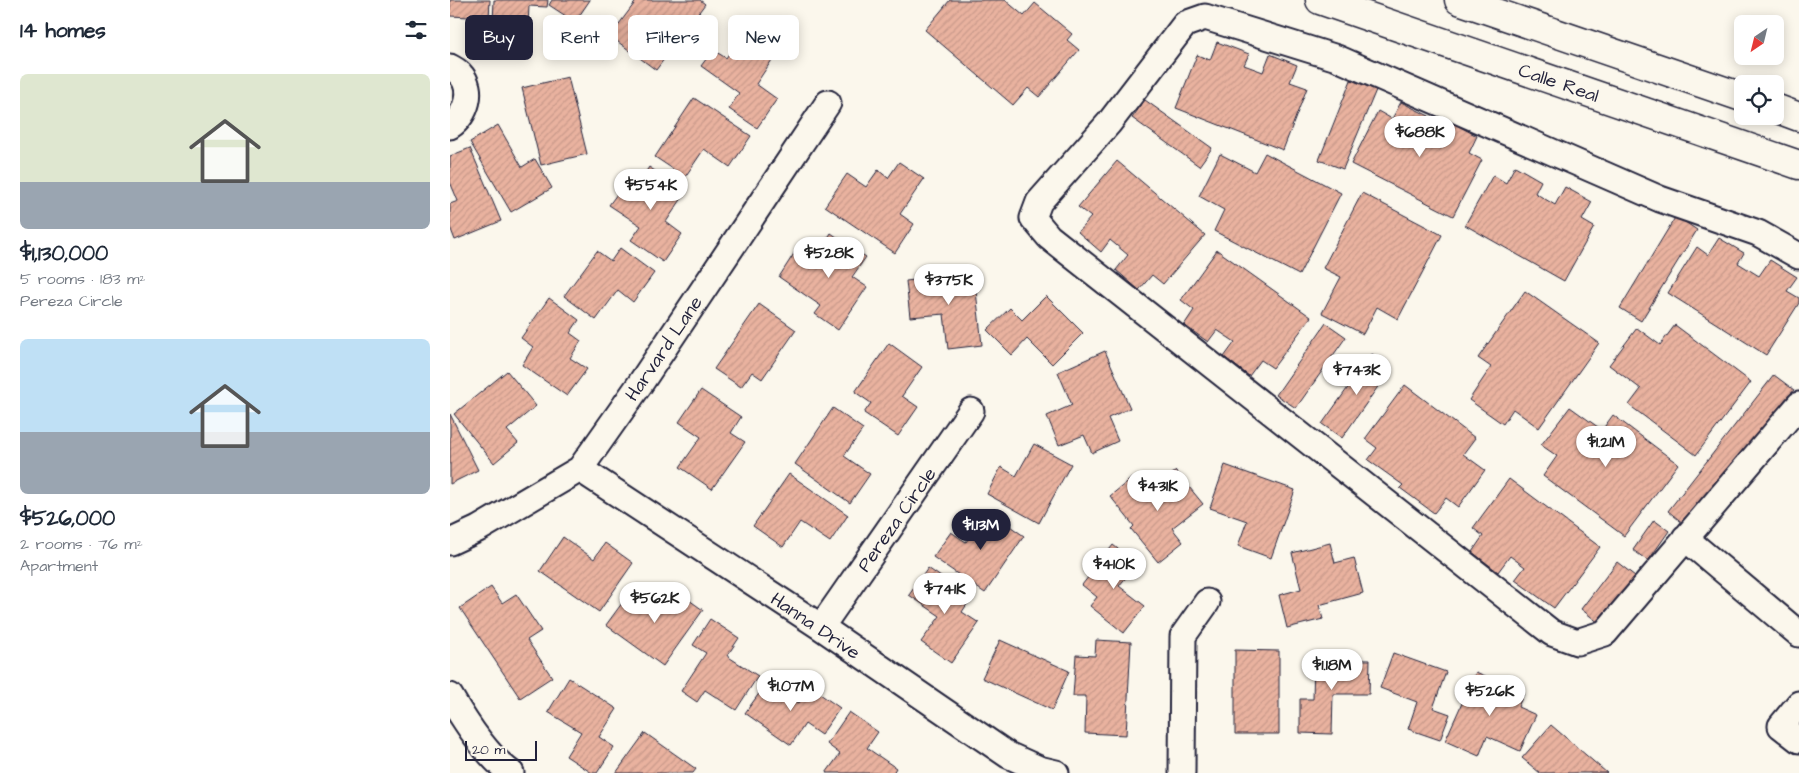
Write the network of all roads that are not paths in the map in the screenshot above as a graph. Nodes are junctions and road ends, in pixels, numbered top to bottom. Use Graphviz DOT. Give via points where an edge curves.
graph roads {
  1 [pos="1320,0"];
  2 [pos="1459,0"];
  3 [pos="450,67"];
  4 [pos="1734,94"];
  5 [pos="828,103"];
  6 [pos="1784,111"];
  7 [pos="1799,117"];
  8 [pos="450,126"];
  9 [pos="1799,165"];
  10 [pos="1799,256"];
  11 [pos="1799,405"];
  12 [pos="971,411"];
  13 [pos="580,469"];
  14 [pos="1685,538"];
  15 [pos="450,542"];
  16 [pos="1207,602"];
  17 [pos="821,627"];
  18 [pos="1799,634"];
  19 [pos="450,696"];
  20 [pos="1799,704"];
  21 [pos="1799,740"];
  22 [pos="511,773"];
  23 [pos="1056,773"];
  24 [pos="1182,773"];
  1 -- 9 [label="main road, Calle Real"];
  2 -- 4 [label="main road"];
  3 -- 8 [label="street" via="460,74 467,86 467,98 465,110"];
  5 -- 13 [label="street, Harvard Lane"];
  6 -- 7 [label="main road"];
  10 -- 14 [label="street" via="1758,233 1660,199 1337,58 1205,17 1185,24 1109,123 1039,202 1033,218 1049,237 1552,633 1577,642 1605,633"];
  11 -- 14 [label="street"];
  12 -- 17 [label="street, Pereza Circle"];
  13 -- 15 [label="street, Harvard Lane"];
  13 -- 17 [label="street, Hanna Drive"];
  14 -- 18 [label="street"];
  16 -- 24 [label="street" via="1184,636"];
  17 -- 23 [label="street, Hanna Drive" via="1008,755"];
  19 -- 22 [label="street" via="462,717 501,766"];
  20 -- 21 [label="street" via="1780,726"];
}
